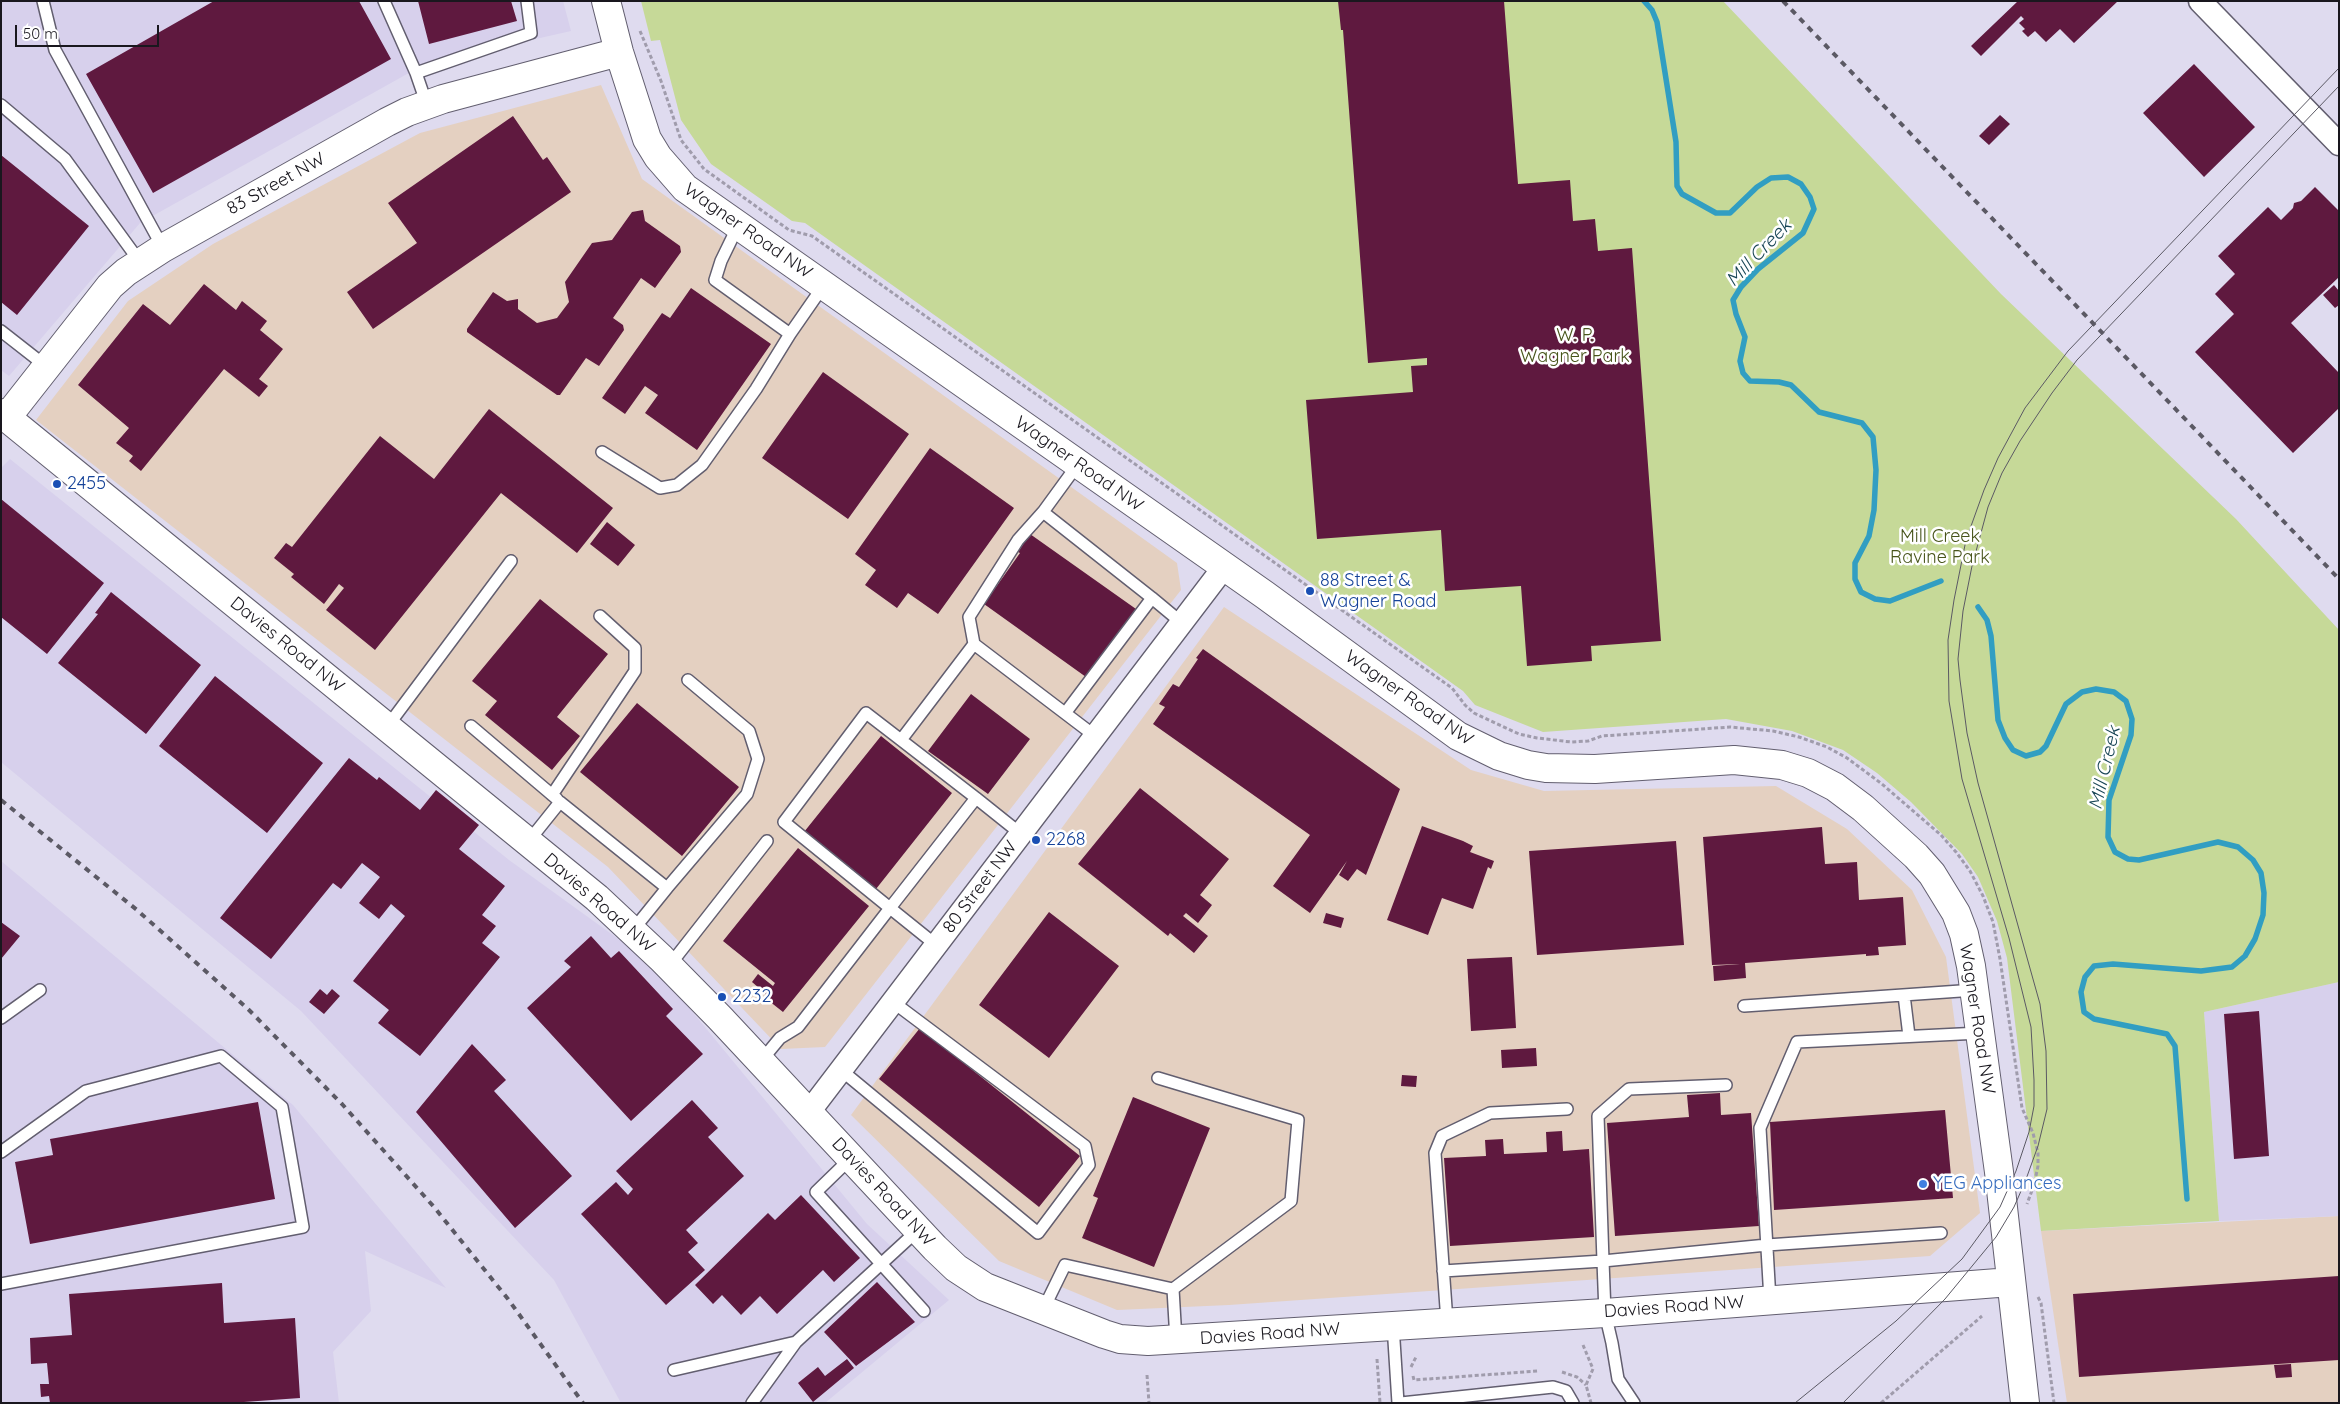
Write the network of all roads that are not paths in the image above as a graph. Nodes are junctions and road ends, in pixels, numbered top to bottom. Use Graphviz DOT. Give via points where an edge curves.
graph roads {
  1 [pos="43,1"];
  2 [pos="384,1"];
  3 [pos="527,1"];
  4 [pos="606,1"];
  5 [pos="2200,1"];
  6 [pos="619,52"];
  7 [pos="416,73"];
  8 [pos="1,105"];
  9 [pos="427,105"];
  10 [pos="2339,144"];
  11 [pos="738,226"];
  12 [pos="163,248"];
  13 [pos="140,262"];
  14 [pos="824,285"];
  15 [pos="1,331"];
  16 [pos="790,334"];
  17 [pos="47,367"];
  18 [pos="3,418"];
  19 [pos="602,452"];
  20 [pos="1078,464"];
  21 [pos="1043,512"];
  22 [pos="511,562"];
  23 [pos="1224,567"];
  24 [pos="1152,598"];
  25 [pos="600,616"];
  26 [pos="1182,623"];
  27 [pos="974,644"];
  28 [pos="688,680"];
  29 [pos="1066,712"];
  30 [pos="386,726"];
  31 [pos="471,726"];
  32 [pos="1095,736"];
  33 [pos="901,740"];
  34 [pos="556,798"];
  35 [pos="976,798"];
  36 [pos="1020,834"];
  37 [pos="767,840"];
  38 [pos="528,842"];
  39 [pos="667,888"];
  40 [pos="890,908"];
  41 [pos="633,930"];
  42 [pos="936,945"];
  43 [pos="669,966"];
  44 [pos="40,990"];
  45 [pos="1974,990"];
  46 [pos="1904,995"];
  47 [pos="893,1002"];
  48 [pos="1744,1006"];
  49 [pos="1,1018"];
  50 [pos="1980,1032"];
  51 [pos="1909,1036"];
  52 [pos="760,1062"];
  53 [pos="841,1070"];
  54 [pos="1158,1078"];
  55 [pos="1726,1085"];
  56 [pos="1567,1109"];
  57 [pos="809,1112"];
  58 [pos="1,1152"];
  59 [pos="851,1158"];
  60 [pos="918,1230"];
  61 [pos="1941,1233"];
  62 [pos="1767,1245"];
  63 [pos="1602,1260"];
  64 [pos="882,1264"];
  65 [pos="1443,1271"];
  66 [pos="2011,1282"];
  67 [pos="1,1284"];
  68 [pos="1174,1289"];
  69 [pos="1770,1300"];
  70 [pos="924,1311"];
  71 [pos="1043,1311"];
  72 [pos="1604,1313"];
  73 [pos="1447,1322"];
  74 [pos="1393,1326"];
  75 [pos="1176,1340"];
  76 [pos="796,1342"];
  77 [pos="674,1370"];
  78 [pos="752,1403"];
  79 [pos="1399,1403"];
  80 [pos="1573,1403"];
  81 [pos="1634,1403"];
  82 [pos="2025,1403"];
  1 -- 12 [label="lane" via="55,50"];
  2 -- 7 [label="lane"];
  3 -- 7 [label="lane" via="531,33"];
  4 -- 6 [label="street, Wagner Road NW"];
  5 -- 10 [label="street"];
  6 -- 9 [label="street, 83 Street NW"];
  6 -- 11 [label="street, Wagner Road NW" via="640,120 658,157 685,188"];
  7 -- 9 [label="lane"];
  8 -- 13 [label="lane" via="65,159"];
  9 -- 12 [label="street, 83 Street NW" via="387,122"];
  11 -- 14 [label="street, Wagner Road NW"];
  11 -- 16 [label="lane" via="721,261 716,280"];
  12 -- 13 [label="street, 83 Street NW"];
  13 -- 17 [label="street, 83 Street NW" via="110,286"];
  14 -- 16 [label="lane"];
  14 -- 20 [label="street, Wagner Road NW"];
  15 -- 17 [label="lane"];
  16 -- 19 [label="lane" via="702,465 677,485 660,488"];
  17 -- 18 [label="street, 83 Street NW"];
  18 -- 30 [label="street, Davies Road NW"];
  20 -- 21 [label="lane"];
  20 -- 23 [label="street, Wagner Road NW"];
  21 -- 24 [label="lane"];
  21 -- 27 [label="lane" via="1018,540 968,617"];
  22 -- 30 [label="lane"];
  23 -- 26 [label="street, 80 Street NW"];
  23 -- 45 [label="street, Wagner Road NW" via="1458,736 1499,756 1528,765 1564,769 1758,761 1782,765 1835,787 1889,832 1932,874 1956,913 1964,934"];
  24 -- 26 [label="lane"];
  24 -- 29 [label="lane"];
  25 -- 34 [label="lane" via="636,648 636,671"];
  26 -- 32 [label="street, 80 Street NW"];
  27 -- 29 [label="lane"];
  27 -- 33 [label="lane"];
  28 -- 39 [label="lane" via="749,731 758,759 747,794"];
  29 -- 32 [label="lane"];
  30 -- 38 [label="street, Davies Road NW"];
  31 -- 34 [label="lane"];
  32 -- 36 [label="street, 80 Street NW"];
  33 -- 35 [label="lane"];
  33 -- 40 [label="lane" via="866,713 784,822"];
  34 -- 38 [label="lane"];
  34 -- 39 [label="lane"];
  35 -- 36 [label="lane"];
  35 -- 40 [label="lane"];
  36 -- 42 [label="street, 80 Street NW"];
  37 -- 43 [label="lane"];
  38 -- 41 [label="street, Davies Road NW"];
  39 -- 41 [label="lane"];
  40 -- 42 [label="lane"];
  40 -- 52 [label="lane" via="798,1027 780,1038"];
  41 -- 43 [label="street, Davies Road NW"];
  42 -- 47 [label="street, 80 Street NW"];
  43 -- 52 [label="street, Davies Road NW"];
  44 -- 49 [label="lane"];
  45 -- 46 [label="lane"];
  45 -- 50 [label="street, Wagner Road NW"];
  46 -- 48 [label="lane"];
  46 -- 51 [label="lane"];
  47 -- 53 [label="street, 80 Street NW"];
  47 -- 53 [label="lane" via="1085,1146 1088,1165 1038,1233"];
  50 -- 51 [label="lane"];
  50 -- 66 [label="street, Wagner Road NW"];
  51 -- 62 [label="lane" via="1797,1042 1760,1128"];
  52 -- 57 [label="street, Davies Road NW"];
  53 -- 57 [label="street, 80 Street NW"];
  54 -- 68 [label="lane" via="1298,1120 1291,1201"];
  55 -- 63 [label="lane" via="1629,1089 1598,1116"];
  56 -- 65 [label="lane" via="1490,1114 1442,1136 1435,1153"];
  57 -- 59 [label="street, Davies Road NW"];
  58 -- 67 [label="lane" via="86,1092 222,1056 282,1107 303,1227"];
  59 -- 60 [label="street, Davies Road NW"];
  59 -- 64 [label="lane" via="816,1192"];
  60 -- 64 [label="lane"];
  60 -- 71 [label="street, Davies Road NW" via="968,1277"];
  61 -- 62 [label="lane"];
  62 -- 63 [label="lane"];
  62 -- 69 [label="lane"];
  63 -- 65 [label="lane"];
  63 -- 72 [label="lane"];
  64 -- 70 [label="lane"];
  64 -- 76 [label="lane"];
  65 -- 73 [label="lane"];
  66 -- 69 [label="street, Davies Road NW"];
  66 -- 82 [label="street, Wagner Road NW"];
  68 -- 71 [label="lane" via="1065,1265"];
  68 -- 75 [label="lane"];
  69 -- 72 [label="street, Davies Road NW"];
  71 -- 75 [label="street, Davies Road NW" via="1120,1339"];
  72 -- 73 [label="street, Davies Road NW"];
  72 -- 81 [label="lane" via="1618,1378"];
  73 -- 74 [label="street, Davies Road NW"];
  74 -- 75 [label="street, Davies Road NW"];
  74 -- 79 [label="lane"];
  76 -- 77 [label="lane"];
  76 -- 78 [label="lane"];
  79 -- 80 [label="lane" via="1553,1386 1566,1391"];
}
